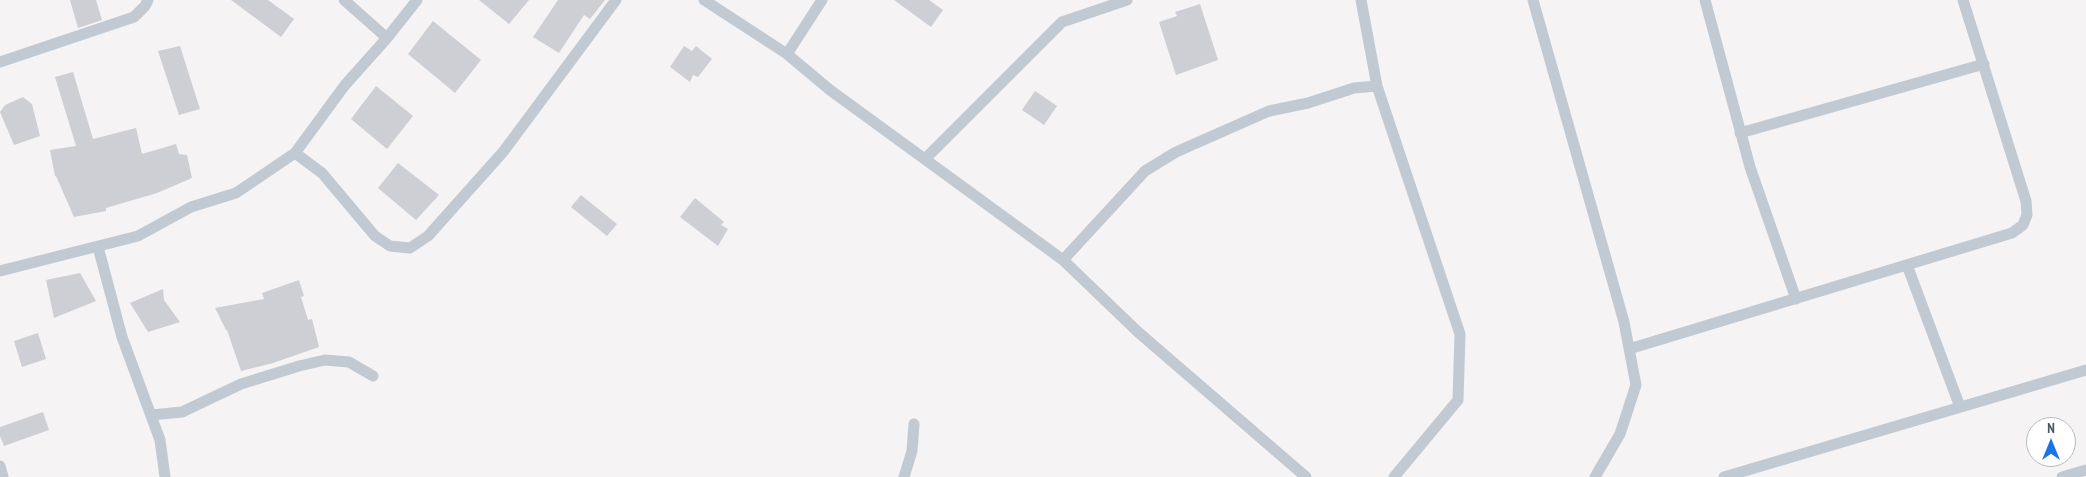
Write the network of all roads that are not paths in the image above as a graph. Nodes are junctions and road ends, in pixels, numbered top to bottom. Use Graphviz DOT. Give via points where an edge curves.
graph roads {
  1 [pos="148,0"];
  2 [pos="344,0"];
  3 [pos="417,0"];
  4 [pos="616,0"];
  5 [pos="704,0"];
  6 [pos="822,0"];
  7 [pos="1126,0"];
  8 [pos="1361,0"];
  9 [pos="1533,0"];
  10 [pos="1705,0"];
  11 [pos="1963,0"];
  12 [pos="387,38"];
  13 [pos="787,54"];
  14 [pos="0,62"];
  15 [pos="1984,64"];
  16 [pos="1377,86"];
  17 [pos="1740,133"];
  18 [pos="295,153"];
  19 [pos="925,159"];
  20 [pos="98,247"];
  21 [pos="1063,260"];
  22 [pos="1906,265"];
  23 [pos="0,271"];
  24 [pos="1796,299"];
  25 [pos="1629,349"];
  26 [pos="2086,370"];
  27 [pos="373,376"];
  28 [pos="1960,407"];
  29 [pos="151,415"];
  30 [pos="914,424"];
  31 [pos="0,466"];
  32 [pos="2086,470"];
  33 [pos="1298,475"];
  34 [pos="3,477"];
  35 [pos="165,477"];
  36 [pos="904,477"];
  37 [pos="1394,477"];
  38 [pos="1595,477"];
  39 [pos="1724,477"];
  40 [pos="2062,477"];
  1 -- 14 [label="street" via="134,17"];
  2 -- 12 [label="street"];
  3 -- 12 [label="street"];
  4 -- 18 [label="street" via="503,152 428,236 410,248 390,246 375,236 322,173"];
  5 -- 13 [label="street"];
  6 -- 13 [label="street"];
  7 -- 19 [label="street" via="1062,22"];
  8 -- 16 [label="street"];
  9 -- 25 [label="street"];
  10 -- 17 [label="street"];
  11 -- 15 [label="street"];
  12 -- 18 [label="street" via="346,85"];
  13 -- 19 [label="street" via="830,90"];
  15 -- 17 [label="street"];
  15 -- 22 [label="street" via="2026,201 2027,215 2023,225 2012,233"];
  16 -- 21 [label="street" via="1354,88 1269,111 1176,152 1145,171"];
  16 -- 37 [label="street" via="1460,334 1458,400"];
  17 -- 24 [label="street"];
  18 -- 20 [label="street" via="236,193 192,208 138,236"];
  19 -- 21 [label="street"];
  20 -- 23 [label="street"];
  20 -- 29 [label="street" via="122,337"];
  21 -- 33 [label="street"];
  22 -- 24 [label="street"];
  22 -- 28 [label="street"];
  24 -- 25 [label="street"];
  25 -- 38 [label="street" via="1636,385 1620,434"];
  26 -- 28 [label="street"];
  27 -- 29 [label="street" via="349,362 325,360 241,384 182,412"];
  28 -- 39 [label="street"];
  29 -- 35 [label="street" via="160,440"];
  30 -- 36 [label="street" via="912,451"];
  31 -- 34 [label="street"];
  32 -- 40 [label="street"];
}
